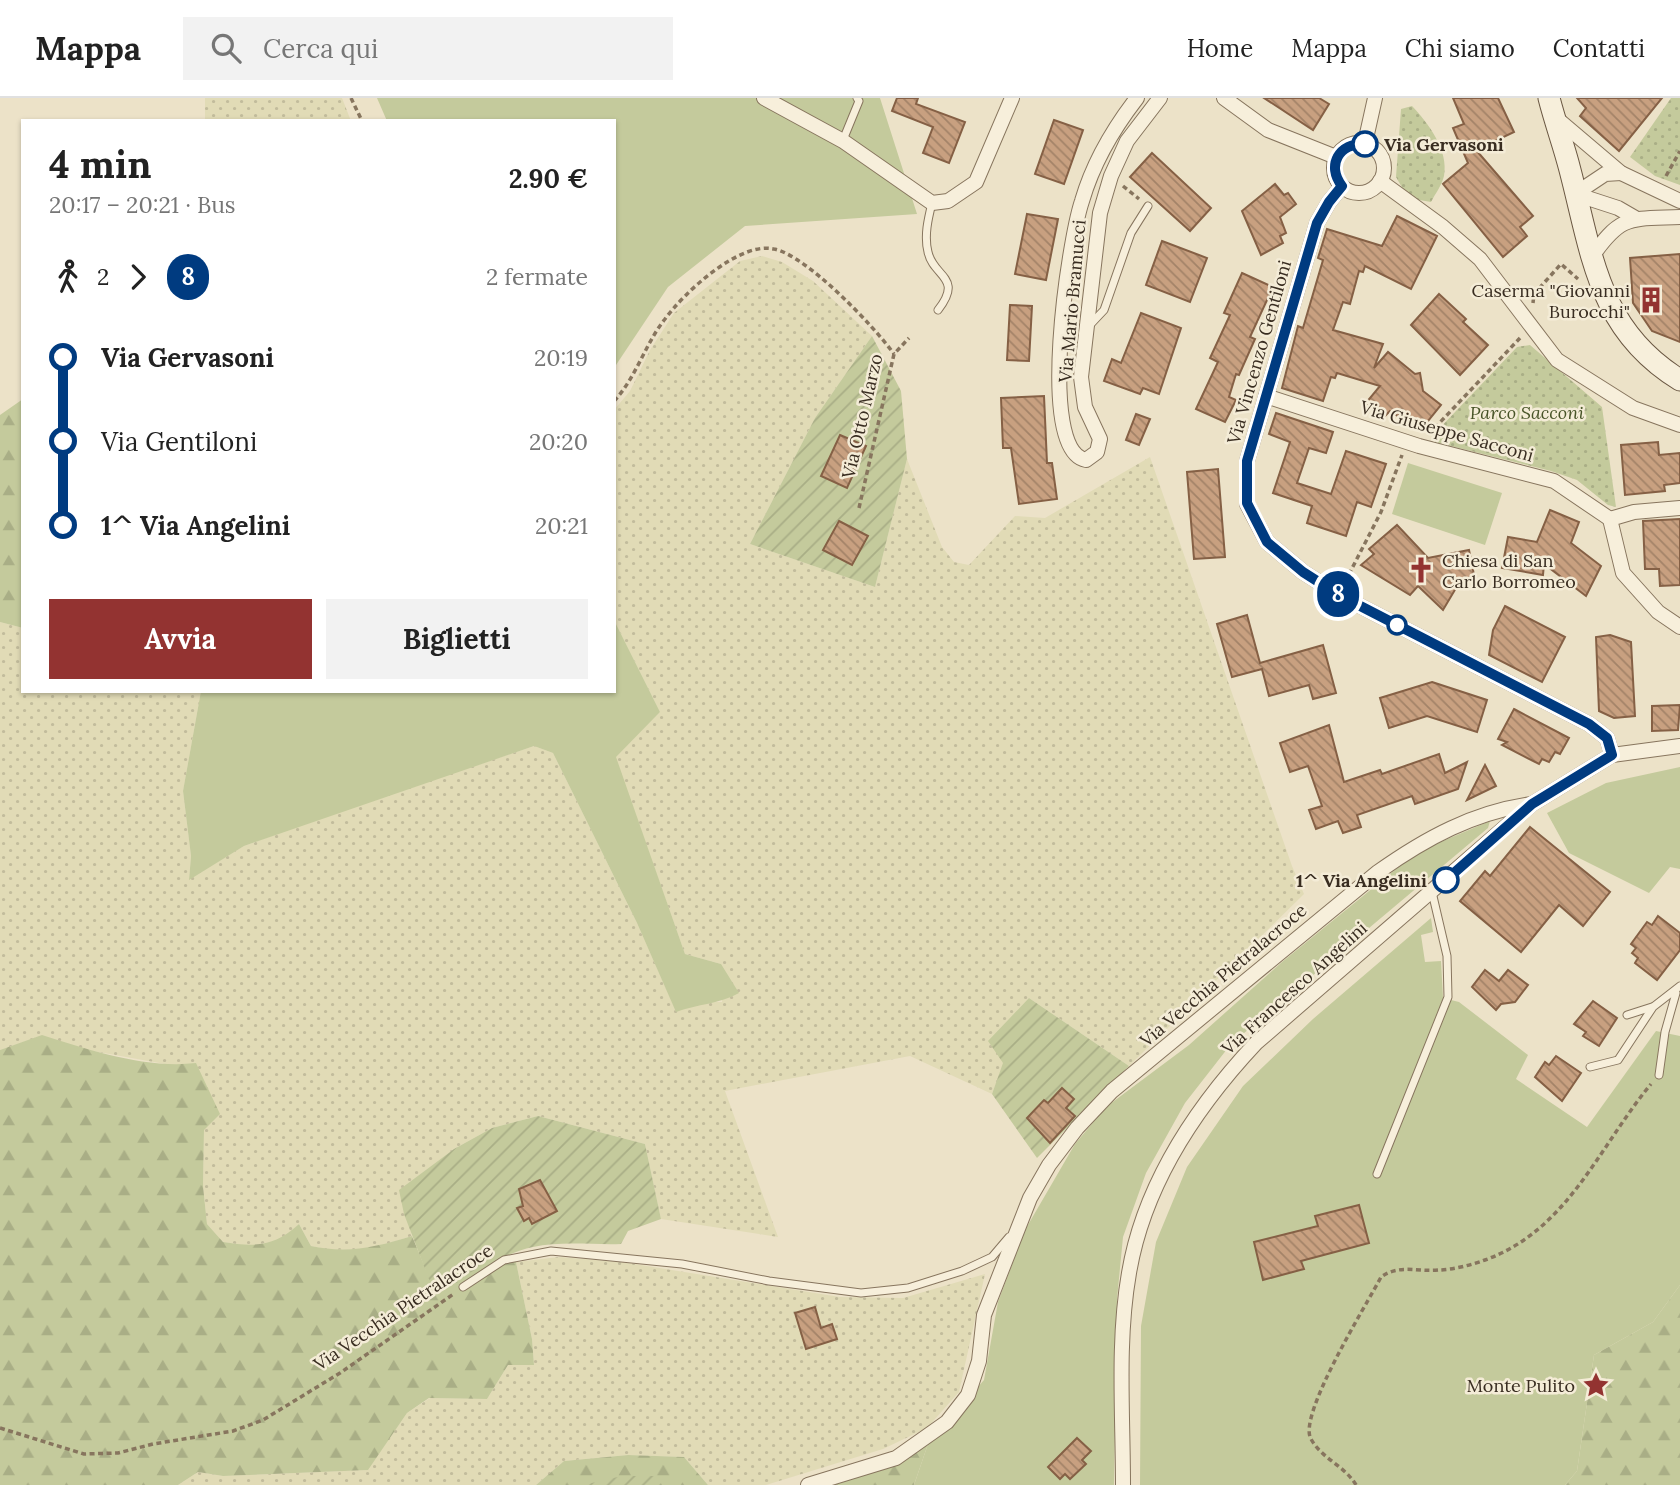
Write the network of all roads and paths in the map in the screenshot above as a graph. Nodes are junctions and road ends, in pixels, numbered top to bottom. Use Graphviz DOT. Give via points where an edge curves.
graph roads {
  1 [pos="351,98"];
  2 [pos="764,98"];
  3 [pos="857,98"];
  4 [pos="1012,98"];
  5 [pos="1137,98"];
  6 [pos="1160,98"];
  7 [pos="1224,98"];
  8 [pos="1375,98"];
  9 [pos="1551,107"];
  10 [pos="361,119"];
  11 [pos="843,141"];
  12 [pos="1365,144"];
  13 [pos="1680,151"];
  14 [pos="1336,157"];
  15 [pos="1621,173"];
  16 [pos="1111,176"];
  17 [pos="1380,181"];
  18 [pos="1342,186"];
  19 [pos="1657,192"];
  20 [pos="1575,194"];
  21 [pos="1680,201"];
  22 [pos="932,203"];
  23 [pos="1148,206"];
  24 [pos="1680,217"];
  25 [pos="1637,219"];
  26 [pos="1591,258"];
  27 [pos="1580,281"];
  28 [pos="938,310"];
  29 [pos="1531,327"];
  30 [pos="1085,330"];
  31 [pos="909,338"];
  32 [pos="894,354"];
  33 [pos="1680,380"];
  34 [pos="1266,396"];
  35 [pos="616,398"];
  36 [pos="1680,425"];
  37 [pos="1419,446"];
  38 [pos="859,508"];
  39 [pos="1680,508"];
  40 [pos="1610,519"];
  41 [pos="1339,595"];
  42 [pos="1680,627"];
  43 [pos="1680,746"];
  44 [pos="1612,755"];
  45 [pos="1532,804"];
  46 [pos="1432,892"];
  47 [pos="1678,989"];
  48 [pos="1653,1007"];
  49 [pos="1627,1014"];
  50 [pos="1590,1067"];
  51 [pos="1659,1074"];
  52 [pos="1377,1174"];
  53 [pos="1023,1216"];
  54 [pos="463,1287"];
  55 [pos="0,1428"];
  56 [pos="808,1485"];
  57 [pos="1123,1485"];
  58 [pos="1356,1485"];
  1 -- 10 [label="path"];
  2 -- 11 [label="street"];
  3 -- 11 [label="lane"];
  4 -- 22 [label="street" via="976,182 948,201"];
  5 -- 30 [label="street, Via Mario Bramucci" via="1093,169 1081,202 1065,288 1060,382 1063,427 1070,452 1086,460 1097,452 1100,439 1085,407 1082,387"];
  6 -- 16 [label="street, Via Mario Bramucci" via="1127,141"];
  7 -- 14 [label="street" via="1268,130"];
  8 -- 12 [label="street"];
  9 -- 15 [label="street"];
  9 -- 20 [label="street"];
  11 -- 22 [label="street"];
  12 -- 14 [label="street" via="1348,145"];
  12 -- 17 [label="street" via="1382,159"];
  13 -- 19 [label="path"];
  14 -- 18 [label="street" via="1334,171"];
  15 -- 19 [label="street"];
  15 -- 20 [label="street" via="1605,174"];
  16 -- 23 [label="path"];
  16 -- 30 [label="street, Via Mario Bramucci" via="1100,213"];
  17 -- 18 [label="street" via="1365,192"];
  17 -- 29 [label="street" via="1480,259"];
  18 -- 34 [label="street, Via Vincenzo Gentiloni" via="1317,223"];
  19 -- 21 [label="street"];
  20 -- 25 [label="street"];
  20 -- 26 [label="street"];
  22 -- 28 [label="lane" via="928,255 948,285 948,297"];
  23 -- 30 [label="lane" via="1131,233 1104,310"];
  24 -- 25 [label="street"];
  25 -- 26 [label="street" via="1620,223 1607,234"];
  26 -- 33 [label="street" via="1622,328 1639,349"];
  27 -- 29 [label="path" via="1561,264 1534,294"];
  29 -- 36 [label="street" via="1557,360 1633,408"];
  29 -- 37 [label="path"];
  31 -- 32 [label="path, Via Otto Marzo"];
  32 -- 35 [label="path" via="879,332 810,271 772,248 752,250 729,260 681,298"];
  32 -- 38 [label="path, Via Otto Marzo"];
  34 -- 37 [label="street, Via Giuseppe Sacconi"];
  34 -- 41 [label="street, Via Vincenzo Gentiloni" via="1247,461 1247,503 1267,542"];
  37 -- 40 [label="street, Via Giuseppe Sacconi" via="1554,481"];
  37 -- 41 [label="path" via="1403,452 1381,512"];
  39 -- 40 [label="street"];
  40 -- 42 [label="street" via="1623,573 1658,612"];
  41 -- 44 [label="street, Via Vincenzo Gentiloni" via="1589,724 1607,738"];
  43 -- 44 [label="street, Via Francesco Angelini"];
  44 -- 45 [label="street, Via Francesco Angelini"];
  45 -- 46 [label="street, Via Francesco Angelini"];
  45 -- 53 [label="street, Via Vecchia Pietralacroce" via="1466,820 1378,872 1112,1091 1049,1165"];
  46 -- 52 [label="lane" via="1447,956 1448,997"];
  46 -- 57 [label="street, Via Francesco Angelini" via="1256,1043 1219,1083 1166,1167 1139,1234 1126,1291"];
  47 -- 48 [label="lane"];
  47 -- 51 [label="lane"];
  48 -- 49 [label="lane"];
  48 -- 50 [label="lane" via="1618,1060"];
  51 -- 58 [label="path" via="1601,1150 1584,1182 1528,1240 1483,1261 1438,1270 1392,1270 1381,1277 1309,1420 1308,1436 1322,1456"];
  53 -- 54 [label="lane, Via Vecchia Pietralacroce" via="992,1257 908,1289 861,1293 769,1282 682,1264 551,1251 504,1260"];
  53 -- 56 [label="street, Via Vecchia Pietralacroce" via="984,1315 979,1361 968,1395 947,1422 896,1458"];
  54 -- 55 [label="path, Via Vecchia Pietralacroce" via="340,1373 262,1420 233,1431 118,1453 84,1454"];
}
